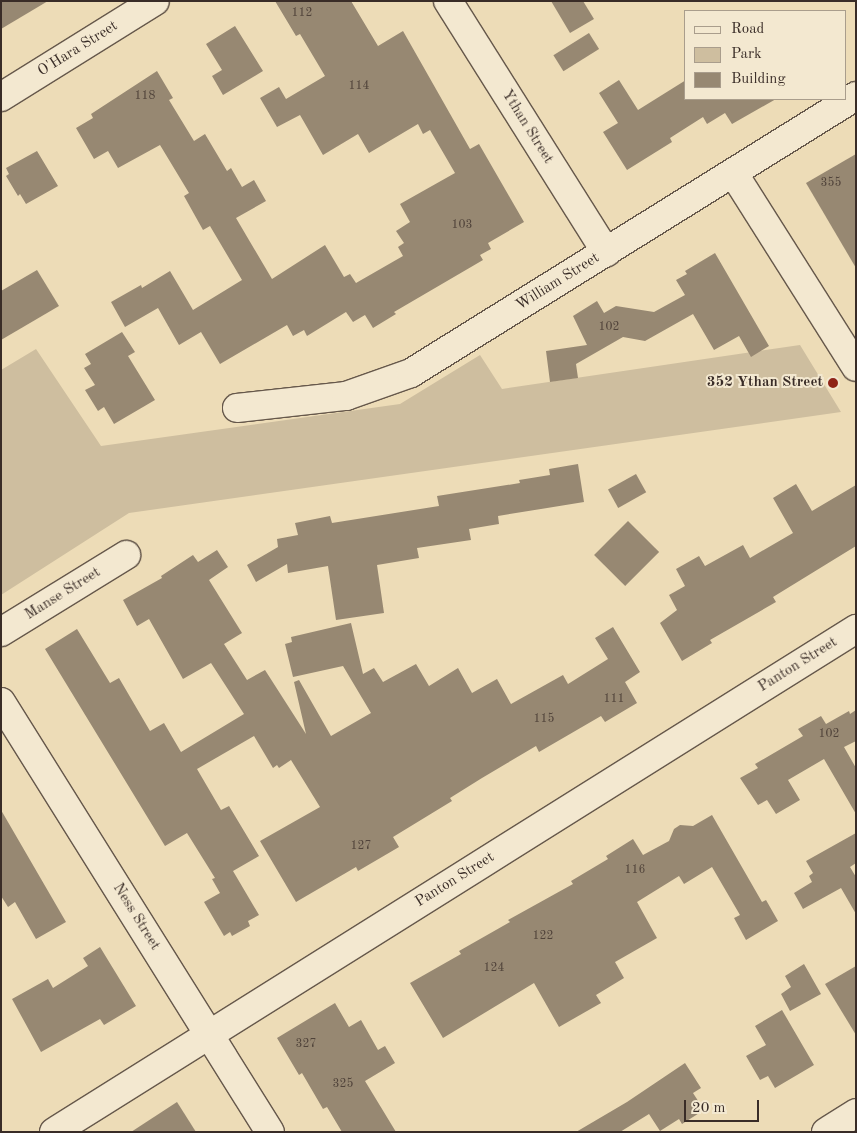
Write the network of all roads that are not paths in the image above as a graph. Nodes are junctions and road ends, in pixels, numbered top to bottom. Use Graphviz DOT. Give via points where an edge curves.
graph roads {
  1 [pos="155,1"];
  2 [pos="448,1"];
  3 [pos="856,96"];
  4 [pos="1,97"];
  5 [pos="734,174"];
  6 [pos="606,252"];
  7 [pos="856,366"];
  8 [pos="237,408"];
  9 [pos="126,555"];
  10 [pos="856,628"];
  11 [pos="1,632"];
  12 [pos="1,702"];
  13 [pos="209,1035"];
  14 [pos="856,1113"];
  15 [pos="54,1132"];
  16 [pos="270,1132"];
  17 [pos="826,1132"];
  1 -- 4 [label="street, O'Hara Street"];
  2 -- 6 [label="street, Ythan Street"];
  3 -- 5 [label="street, William Street"];
  5 -- 6 [label="street, William Street"];
  5 -- 7 [label="street"];
  6 -- 8 [label="street, William Street" via="411,373 346,396"];
  9 -- 11 [label="street, Manse Street"];
  10 -- 13 [label="street, Panton Street"];
  12 -- 13 [label="street, Ness Street"];
  13 -- 15 [label="street, Panton Street"];
  13 -- 16 [label="street, Ness Street"];
  14 -- 17 [label="street"];
}
